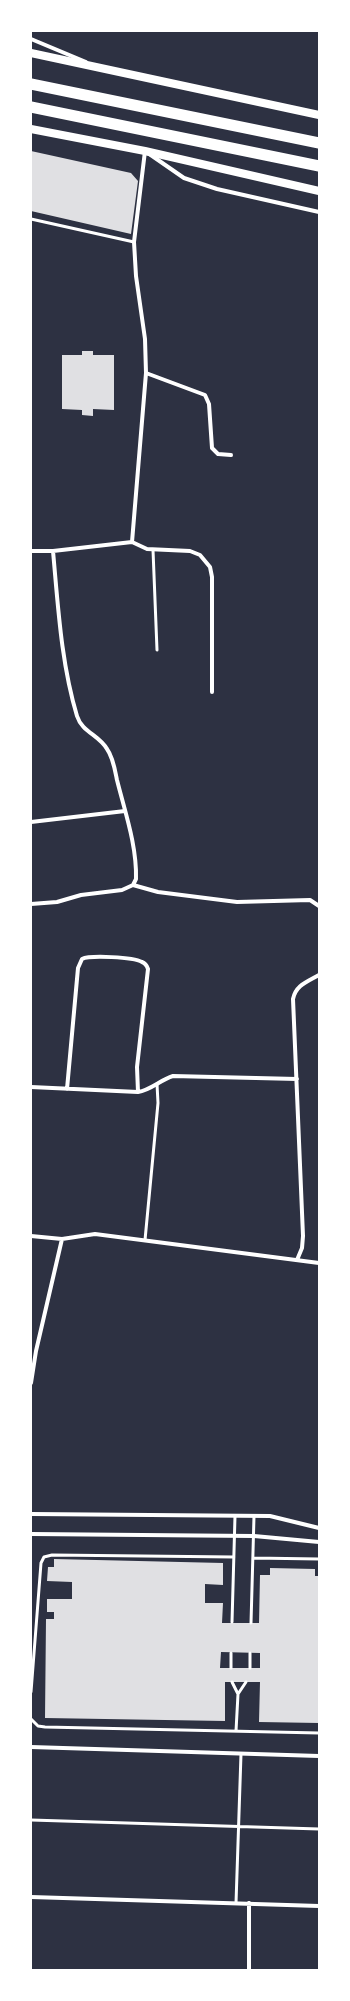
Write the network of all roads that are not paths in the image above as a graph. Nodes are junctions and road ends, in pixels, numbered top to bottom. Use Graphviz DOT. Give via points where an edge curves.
graph roads {
  1 [pos="31,39"];
  2 [pos="31,53"];
  3 [pos="96,66"];
  4 [pos="31,84"];
  5 [pos="31,107"];
  6 [pos="319,115"];
  7 [pos="31,130"];
  8 [pos="319,143"];
  9 [pos="145,151"];
  10 [pos="319,166"];
  11 [pos="319,191"];
  12 [pos="319,212"];
  13 [pos="31,219"];
  14 [pos="134,242"];
  15 [pos="146,372"];
  16 [pos="231,455"];
  17 [pos="132,542"];
  18 [pos="153,550"];
  19 [pos="31,551"];
  20 [pos="53,551"];
  21 [pos="157,650"];
  22 [pos="212,692"];
  23 [pos="125,812"];
  24 [pos="31,822"];
  25 [pos="133,885"];
  26 [pos="31,904"];
  27 [pos="319,906"];
  28 [pos="319,975"];
  29 [pos="297,1079"];
  30 [pos="156,1084"];
  31 [pos="31,1087"];
  32 [pos="67,1089"];
  33 [pos="138,1092"];
  34 [pos="31,1236"];
  35 [pos="62,1238"];
  36 [pos="145,1240"];
  37 [pos="297,1260"];
  38 [pos="319,1263"];
  39 [pos="31,1382"];
  40 [pos="31,1514"];
  41 [pos="235,1516"];
  42 [pos="254,1516"];
  43 [pos="319,1528"];
  44 [pos="31,1534"];
  45 [pos="234,1536"];
  46 [pos="254,1536"];
  47 [pos="319,1542"];
  48 [pos="234,1557"];
  49 [pos="253,1558"];
  50 [pos="319,1559"];
  51 [pos="232,1622"];
  52 [pos="251,1623"];
  53 [pos="231,1653"];
  54 [pos="250,1653"];
  55 [pos="231,1668"];
  56 [pos="250,1668"];
  57 [pos="232,1682"];
  58 [pos="246,1682"];
  59 [pos="31,1692"];
  60 [pos="238,1694"];
  61 [pos="31,1719"];
  62 [pos="236,1731"];
  63 [pos="319,1733"];
  64 [pos="31,1747"];
  65 [pos="241,1754"];
  66 [pos="319,1756"];
  67 [pos="31,1820"];
  68 [pos="238,1826"];
  69 [pos="319,1829"];
  70 [pos="31,1897"];
  71 [pos="236,1903"];
  72 [pos="249,1904"];
  73 [pos="319,1906"];
  74 [pos="249,1970"];
  1 -- 3 [label="street"];
  2 -- 3 [label="main road"];
  3 -- 6 [label="main road"];
  4 -- 8 [label="highway"];
  5 -- 10 [label="highway"];
  7 -- 9 [label="main road"];
  9 -- 11 [label="main road"];
  9 -- 12 [label="street" via="184,178 217,189"];
  9 -- 14 [label="street"];
  13 -- 14 [label="lane"];
  14 -- 15 [label="street" via="145,339"];
  15 -- 16 [label="street" via="205,395 209,404 212,448 218,454"];
  15 -- 17 [label="street"];
  17 -- 18 [label="street"];
  17 -- 20 [label="street"];
  18 -- 21 [label="lane"];
  18 -- 22 [label="street" via="200,554 210,568"];
  19 -- 20 [label="street"];
  20 -- 23 [label="street" via="60,620 77,716 86,730 107,748"];
  23 -- 24 [label="street"];
  23 -- 25 [label="street" via="136,872"];
  25 -- 26 [label="street" via="122,890 81,895 58,902"];
  25 -- 27 [label="street" via="169,894 237,902 310,900"];
  28 -- 29 [label="street" via="299,986 293,999"];
  29 -- 30 [label="street" via="182,1076 164,1078"];
  29 -- 37 [label="street" via="303,1236"];
  30 -- 33 [label="street" via="144,1092"];
  30 -- 36 [label="lane" via="158,1103"];
  31 -- 32 [label="street"];
  32 -- 33 [label="street"];
  32 -- 33 [label="street" via="78,968 82,960 92,956 138,961 148,969 137,1067"];
  34 -- 35 [label="street"];
  35 -- 36 [label="street" via="95,1234"];
  35 -- 39 [label="street"];
  36 -- 37 [label="street"];
  37 -- 38 [label="street"];
  40 -- 41 [label="street"];
  41 -- 42 [label="street"];
  41 -- 45 [label="lane"];
  42 -- 43 [label="street" via="278,1517"];
  42 -- 46 [label="lane"];
  44 -- 45 [label="street"];
  45 -- 46 [label="street"];
  45 -- 48 [label="lane"];
  46 -- 47 [label="street"];
  46 -- 49 [label="lane"];
  48 -- 51 [label="lane"];
  48 -- 59 [label="lane" via="44,1557 41,1564"];
  49 -- 50 [label="lane"];
  49 -- 52 [label="lane"];
  53 -- 55 [label="lane"];
  54 -- 56 [label="lane"];
  57 -- 60 [label="lane"];
  58 -- 60 [label="lane"];
  60 -- 62 [label="lane"];
  61 -- 62 [label="lane" via="38,1726 45,1727"];
  62 -- 63 [label="lane"];
  64 -- 65 [label="street"];
  65 -- 66 [label="street"];
  65 -- 68 [label="lane"];
  67 -- 68 [label="lane"];
  68 -- 69 [label="lane"];
  68 -- 71 [label="lane"];
  70 -- 71 [label="street"];
  71 -- 72 [label="street"];
  72 -- 73 [label="street"];
  72 -- 74 [label="street"];
}
